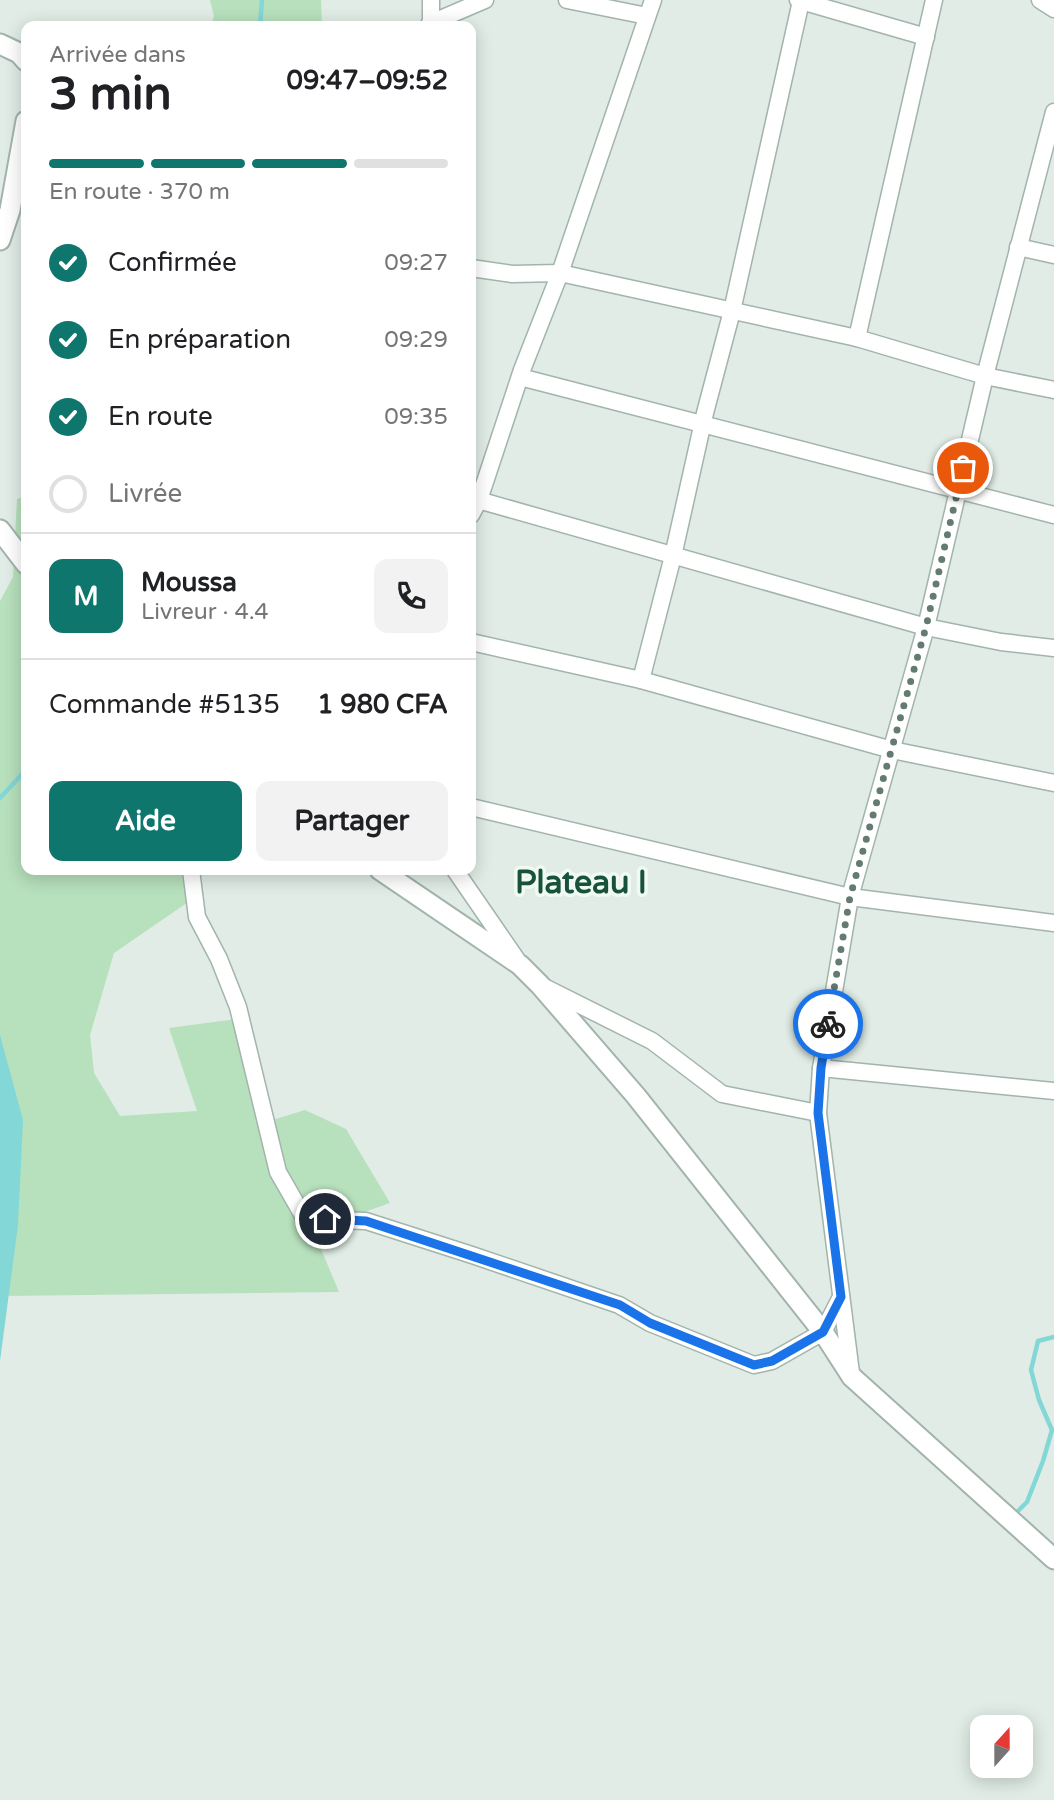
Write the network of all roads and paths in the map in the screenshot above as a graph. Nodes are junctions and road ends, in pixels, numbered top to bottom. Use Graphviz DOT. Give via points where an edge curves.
graph roads {
  1 [pos="431,0"];
  2 [pos="485,0"];
  3 [pos="567,0"];
  4 [pos="800,0"];
  5 [pos="934,0"];
  6 [pos="1040,0"];
  7 [pos="650,8"];
  8 [pos="1054,9"];
  9 [pos="430,21"];
  10 [pos="439,21"];
  11 [pos="926,37"];
  12 [pos="0,44"];
  13 [pos="21,55"];
  14 [pos="1054,111"];
  15 [pos="1052,129"];
  16 [pos="21,149"];
  17 [pos="0,240"];
  18 [pos="1018,247"];
  19 [pos="1054,255"];
  20 [pos="476,269"];
  21 [pos="560,273"];
  22 [pos="732,311"];
  23 [pos="857,338"];
  24 [pos="985,376"];
  25 [pos="520,377"];
  26 [pos="1054,390"];
  27 [pos="702,424"];
  28 [pos="958,491"];
  29 [pos="476,496"];
  30 [pos="476,499"];
  31 [pos="1054,515"];
  32 [pos="0,530"];
  33 [pos="673,556"];
  34 [pos="21,557"];
  35 [pos="926,627"];
  36 [pos="476,643"];
  37 [pos="1054,648"];
  38 [pos="641,680"];
  39 [pos="892,750"];
  40 [pos="1054,783"];
  41 [pos="476,808"];
  42 [pos="192,875"];
  43 [pos="387,875"];
  44 [pos="458,875"];
  45 [pos="850,897"];
  46 [pos="1054,923"];
  47 [pos="520,965"];
  48 [pos="540,985"];
  49 [pos="821,1068"];
  50 [pos="1054,1091"];
  51 [pos="818,1113"];
  52 [pos="841,1297"];
  53 [pos="823,1332"];
  54 [pos="852,1377"];
  55 [pos="1054,1559"];
  1 -- 9 [label="street"];
  2 -- 10 [label="street"];
  3 -- 7 [label="street"];
  4 -- 11 [label="street"];
  4 -- 22 [label="street"];
  5 -- 11 [label="street"];
  6 -- 8 [label="street"];
  7 -- 21 [label="street"];
  11 -- 23 [label="street"];
  12 -- 13 [label="street"];
  14 -- 15 [label="street"];
  15 -- 18 [label="street"];
  16 -- 17 [label="street"];
  18 -- 19 [label="street"];
  18 -- 24 [label="street"];
  20 -- 21 [label="street"];
  21 -- 22 [label="street"];
  21 -- 25 [label="street"];
  22 -- 23 [label="street"];
  22 -- 27 [label="street"];
  23 -- 24 [label="street"];
  24 -- 26 [label="street"];
  24 -- 28 [label="street"];
  25 -- 27 [label="street"];
  25 -- 29 [label="street"];
  27 -- 28 [label="street"];
  27 -- 33 [label="street"];
  28 -- 31 [label="street"];
  28 -- 35 [label="street"];
  30 -- 33 [label="street"];
  32 -- 34 [label="street"];
  33 -- 35 [label="street"];
  33 -- 38 [label="street"];
  35 -- 37 [label="street"];
  35 -- 39 [label="street"];
  36 -- 38 [label="street"];
  38 -- 39 [label="street"];
  39 -- 40 [label="street"];
  39 -- 45 [label="street"];
  41 -- 45 [label="street"];
  42 -- 53 [label="street" via="197,917 238,1007 278,1172 305,1219 366,1221 472,1255 620,1305 650,1323 754,1365 772,1361"];
  43 -- 47 [label="street"];
  44 -- 47 [label="street"];
  45 -- 46 [label="street"];
  45 -- 49 [label="street"];
  47 -- 48 [label="street"];
  48 -- 51 [label="street" via="652,1041 722,1094"];
  48 -- 53 [label="street" via="636,1096"];
  49 -- 50 [label="street"];
  49 -- 51 [label="street"];
  51 -- 52 [label="street"];
  52 -- 53 [label="street"];
  52 -- 54 [label="street"];
  53 -- 54 [label="street"];
  54 -- 55 [label="street"];
}
